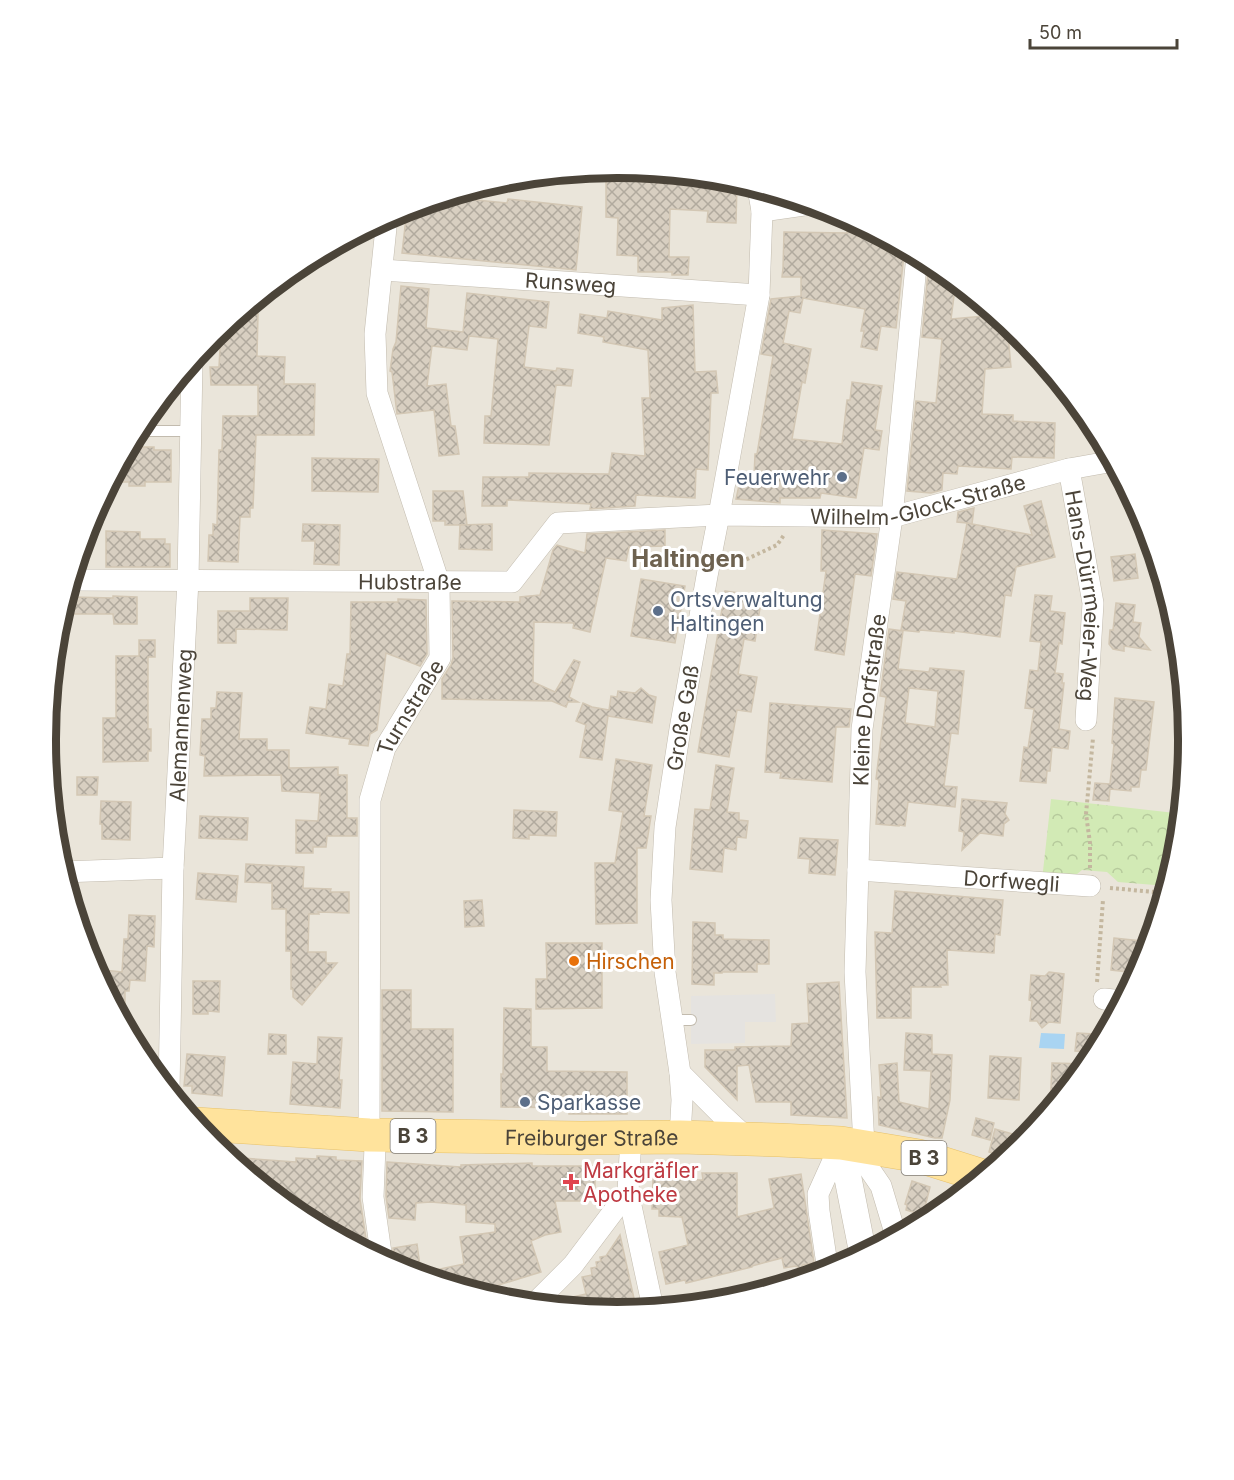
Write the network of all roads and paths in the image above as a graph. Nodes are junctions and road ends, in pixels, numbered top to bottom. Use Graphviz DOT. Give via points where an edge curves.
graph roads {
  1 [pos="775,206"];
  2 [pos="386,228"];
  3 [pos="915,264"];
  4 [pos="382,270"];
  5 [pos="759,295"];
  6 [pos="192,374"];
  7 [pos="148,431"];
  8 [pos="190,431"];
  9 [pos="1105,463"];
  10 [pos="1069,469"];
  11 [pos="719,515"];
  12 [pos="804,516"];
  13 [pos="892,517"];
  14 [pos="707,576"];
  15 [pos="79,580"];
  16 [pos="188,580"];
  17 [pos="439,583"];
  18 [pos="1086,720"];
  19 [pos="173,868"];
  20 [pos="858,870"];
  21 [pos="72,872"];
  22 [pos="1097,886"];
  23 [pos="1157,892"];
  24 [pos="1114,1000"];
  25 [pos="680,1073"];
  26 [pos="169,1078"];
  27 [pos="209,1125"];
  28 [pos="369,1135"];
  29 [pos="631,1137"];
  30 [pos="680,1137"];
  31 [pos="748,1139"];
  32 [pos="852,1145"];
  33 [pos="974,1173"];
  34 [pos="628,1192"];
  35 [pos="894,1228"];
  36 [pos="861,1246"];
  37 [pos="380,1249"];
  38 [pos="827,1261"];
  39 [pos="541,1297"];
  40 [pos="651,1300"];
  1 -- 5 [label="street, Große Gaß"];
  2 -- 4 [label="street, Turnstraße"];
  3 -- 13 [label="street, Kleine Dorfstraße"];
  4 -- 5 [label="street, Runsweg"];
  4 -- 17 [label="street, Turnstraße" via="375,334 377,393"];
  5 -- 11 [label="street, Große Gaß"];
  6 -- 8 [label="street, Alemannenweg"];
  7 -- 8 [label="lane"];
  8 -- 16 [label="street, Alemannenweg"];
  9 -- 10 [label="street, Wilhelm-Glock-Straße"];
  10 -- 13 [label="street, Wilhelm-Glock-Straße"];
  10 -- 18 [label="street, Hans-Dürrmeier-Weg" via="1093,603"];
  11 -- 12 [label="street, Wilhelm-Glock-Straße"];
  11 -- 14 [label="street, Große Gaß"];
  11 -- 17 [label="street, Hubstraße" via="558,523 512,582"];
  12 -- 13 [label="street, Wilhelm-Glock-Straße"];
  12 -- 14 [label="path" via="793,523 777,544"];
  13 -- 20 [label="street, Kleine Dorfstraße" via="862,729"];
  14 -- 25 [label="street, Große Gaß" via="665,826 661,900 665,972 682,1020"];
  15 -- 16 [label="street, Hubstraße"];
  16 -- 17 [label="street, Hubstraße"];
  16 -- 19 [label="street, Alemannenweg"];
  17 -- 28 [label="street, Turnstraße" via="440,658 385,748 370,800"];
  18 -- 22 [label="path" via="1093,729 1086,814"];
  19 -- 21 [label="street"];
  19 -- 26 [label="street, Alemannenweg"];
  20 -- 22 [label="street, Dorfwegli"];
  20 -- 32 [label="street, Kleine Dorfstraße" via="855,972 860,1084"];
  22 -- 23 [label="path"];
  22 -- 24 [label="path" via="1095,999"];
  25 -- 30 [label="street, Große Gaß"];
  25 -- 31 [label="street"];
  27 -- 28 [label="main road, Freiburger Straße / B 3"];
  28 -- 29 [label="main road, Freiburger Straße / B 3"];
  28 -- 37 [label="street, Turnstraße" via="375,1146 373,1197"];
  29 -- 30 [label="main road, Freiburger Straße / B 3"];
  29 -- 34 [label="street"];
  30 -- 31 [label="main road, Freiburger Straße / B 3"];
  31 -- 32 [label="main road, Freiburger Straße / B 3"];
  32 -- 33 [label="main road, Freiburger Straße / B 3" via="919,1156"];
  32 -- 35 [label="street" via="881,1186"];
  32 -- 36 [label="street"];
  32 -- 38 [label="street" via="818,1194"];
  34 -- 39 [label="street" via="573,1265"];
  34 -- 40 [label="street"];
}
